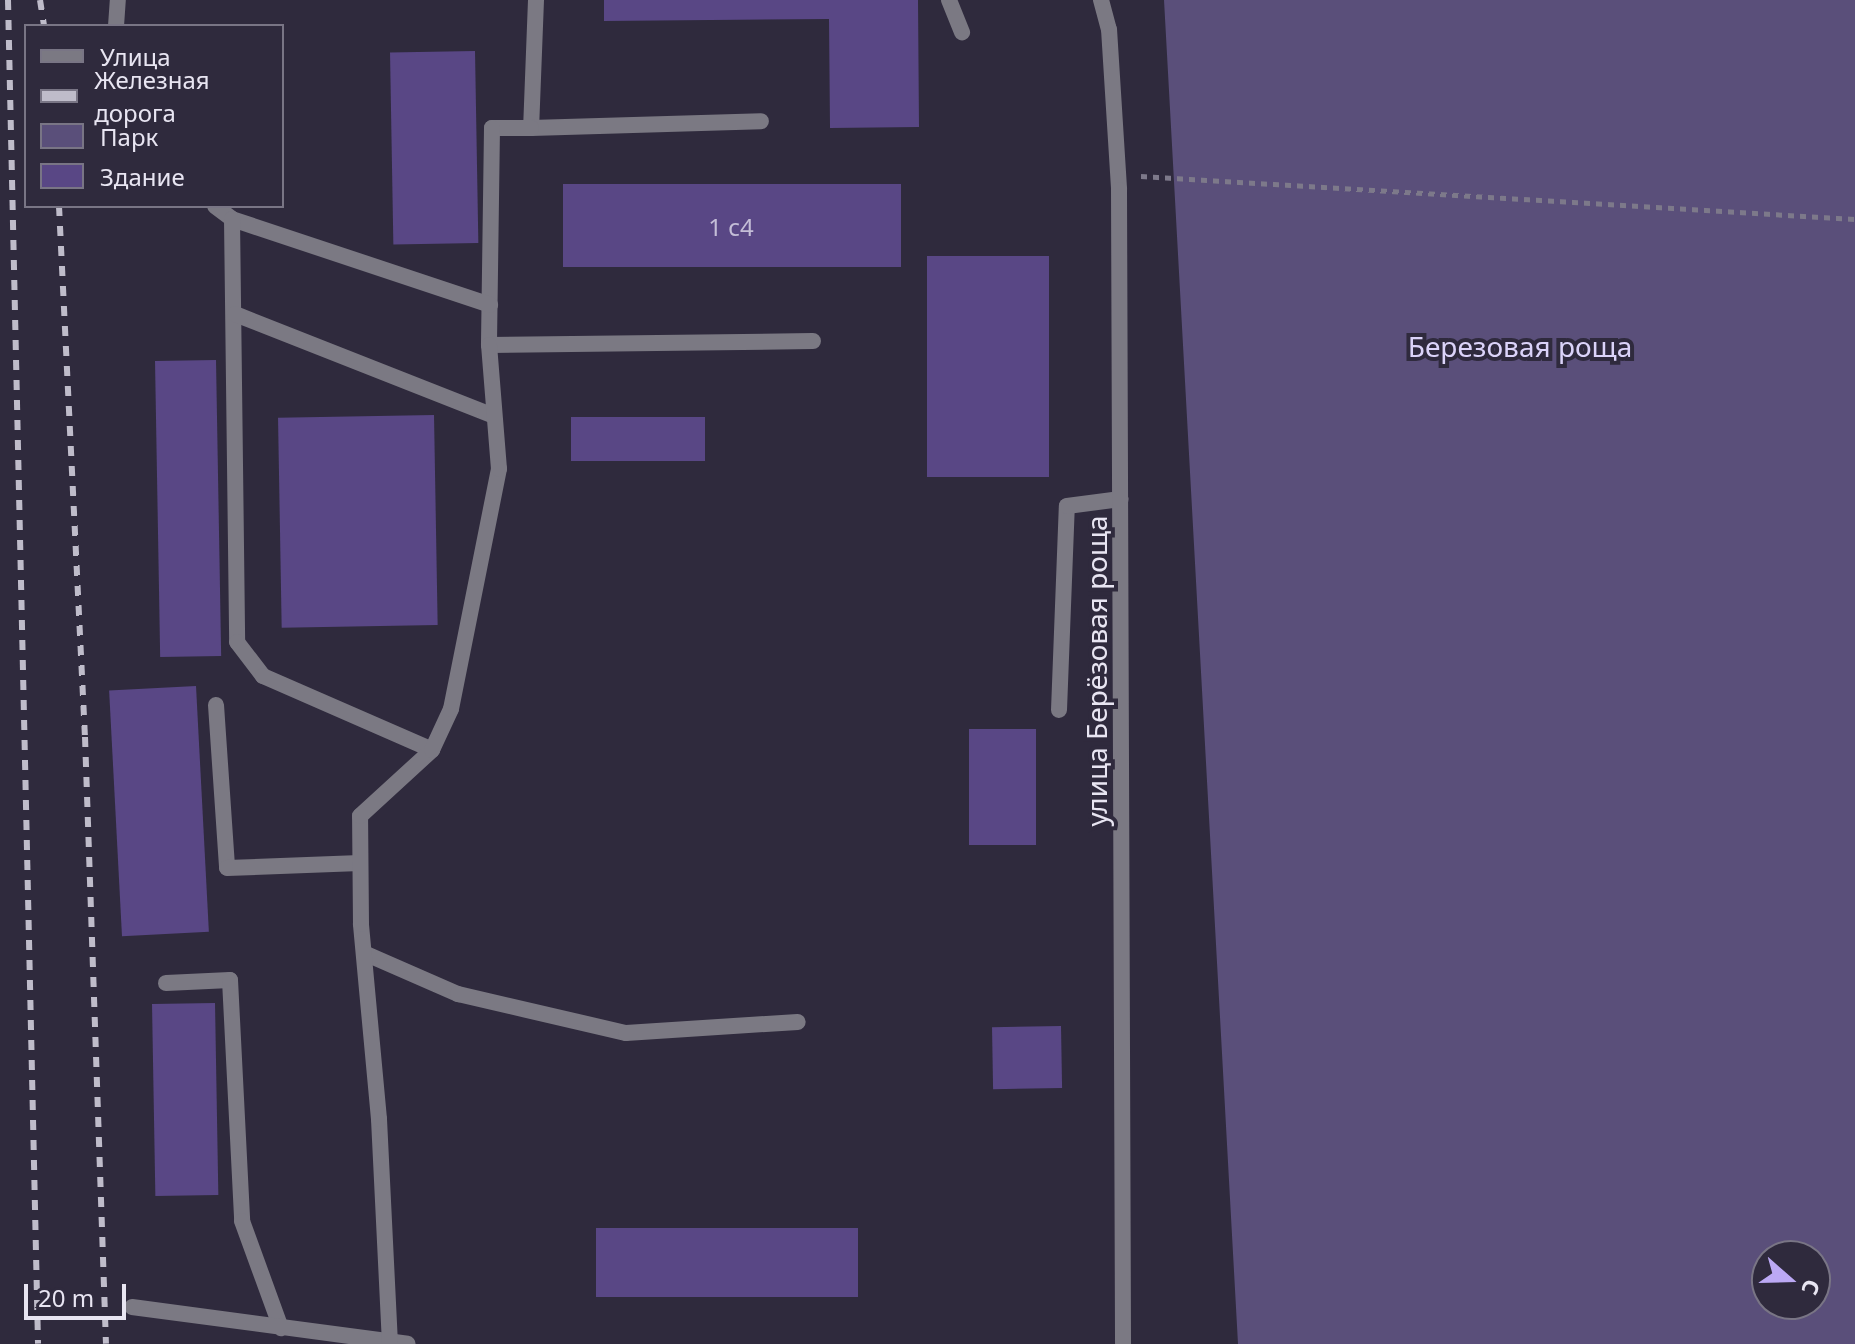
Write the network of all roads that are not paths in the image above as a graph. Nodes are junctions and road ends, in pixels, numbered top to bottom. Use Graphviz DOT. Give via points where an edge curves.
graph roads {
  1 [pos="118,0"];
  2 [pos="536,0"];
  3 [pos="949,0"];
  4 [pos="1101,0"];
  5 [pos="116,24"];
  6 [pos="962,33"];
  7 [pos="761,121"];
  8 [pos="531,128"];
  9 [pos="218,208"];
  10 [pos="232,219"];
  11 [pos="490,305"];
  12 [pos="235,314"];
  13 [pos="813,341"];
  14 [pos="489,345"];
  15 [pos="494,416"];
  16 [pos="1121,499"];
  17 [pos="216,705"];
  18 [pos="1059,710"];
  19 [pos="432,750"];
  20 [pos="360,863"];
  21 [pos="364,953"];
  22 [pos="166,983"];
  23 [pos="798,1022"];
  24 [pos="132,1307"];
  25 [pos="281,1328"];
  26 [pos="390,1342"];
  27 [pos="408,1344"];
  28 [pos="1123,1344"];
  1 -- 5 [label="street"];
  2 -- 8 [label="street"];
  3 -- 6 [label="street"];
  4 -- 16 [label="street, улица Берёзовая роща" via="1109,29 1118,175"];
  7 -- 8 [label="street"];
  8 -- 11 [label="street" via="492,128"];
  9 -- 10 [label="street"];
  10 -- 11 [label="street"];
  10 -- 12 [label="street"];
  11 -- 14 [label="street"];
  12 -- 15 [label="street"];
  12 -- 19 [label="street" via="237,642 263,676"];
  13 -- 14 [label="street"];
  14 -- 15 [label="street"];
  15 -- 19 [label="street" via="499,469 451,709"];
  16 -- 18 [label="street" via="1067,506"];
  16 -- 28 [label="street, улица Берёзовая роща"];
  17 -- 20 [label="street" via="227,868"];
  19 -- 20 [label="street" via="360,816"];
  20 -- 21 [label="street"];
  21 -- 23 [label="street" via="458,994 626,1033"];
  21 -- 26 [label="street"];
  22 -- 25 [label="street" via="230,980 242,1221"];
  24 -- 25 [label="street"];
  25 -- 26 [label="street"];
  26 -- 27 [label="street"];
}
